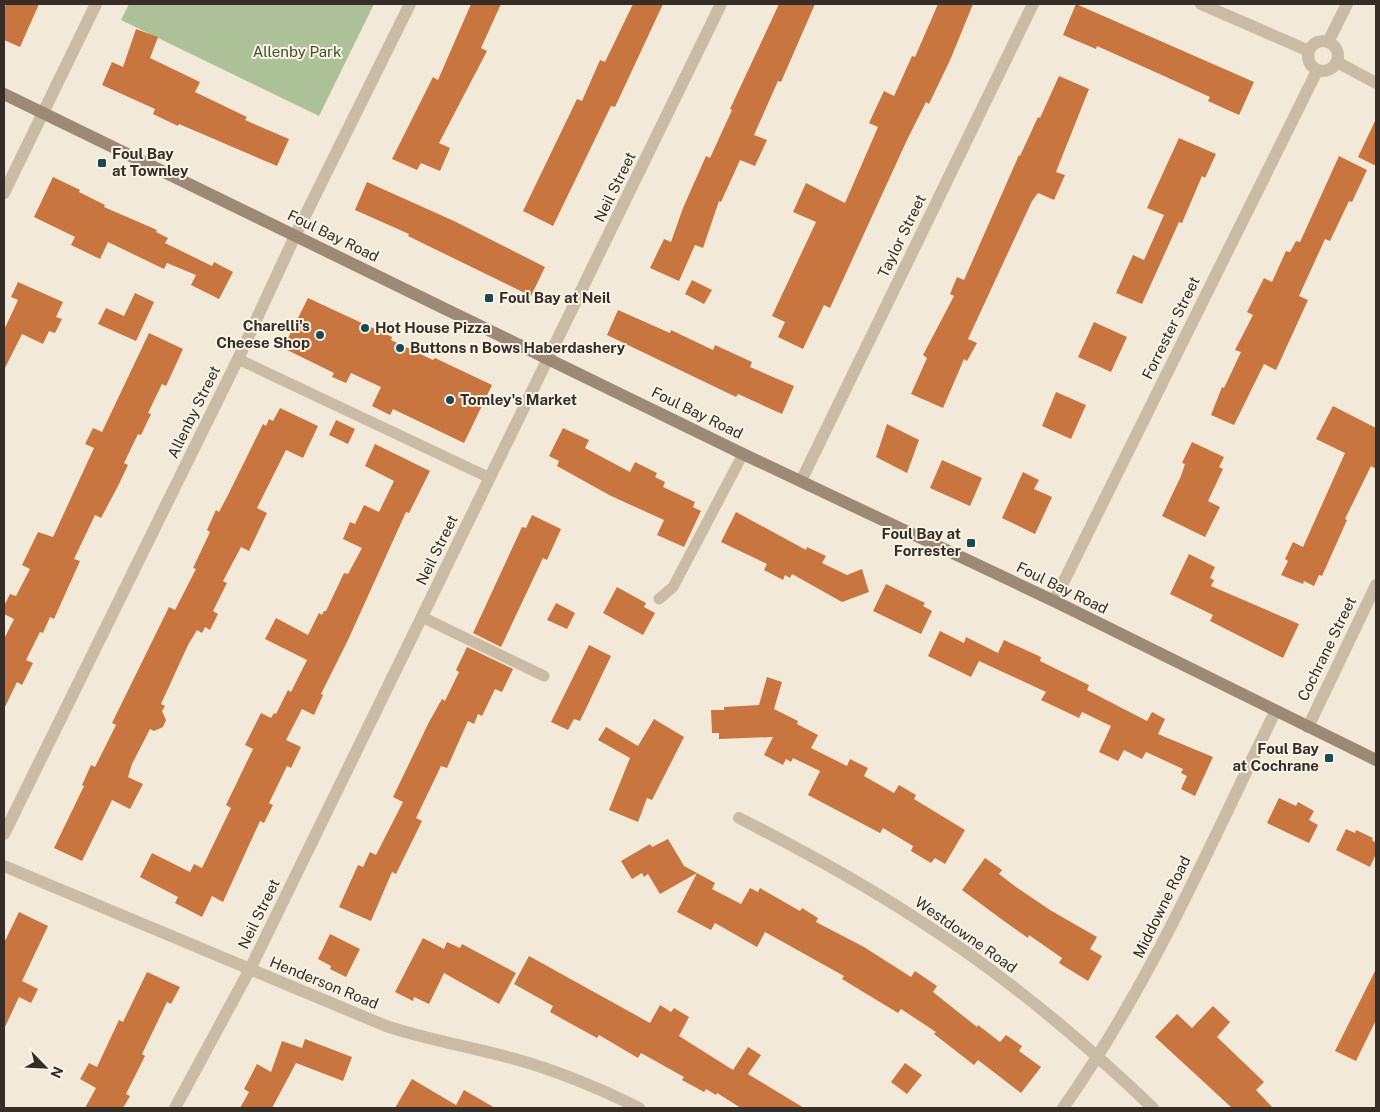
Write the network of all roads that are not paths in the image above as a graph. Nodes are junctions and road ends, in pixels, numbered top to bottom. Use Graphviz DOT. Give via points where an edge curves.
graph roads {
  1 [pos="96,4"];
  2 [pos="410,4"];
  3 [pos="721,4"];
  4 [pos="1033,4"];
  5 [pos="1201,4"];
  6 [pos="1347,4"];
  7 [pos="1328,42"];
  8 [pos="1309,51"];
  9 [pos="1337,62"];
  10 [pos="1317,70"];
  11 [pos="1376,83"];
  12 [pos="4,94"];
  13 [pos="42,112"];
  14 [pos="4,192"];
  15 [pos="295,236"];
  16 [pos="238,359"];
  17 [pos="549,359"];
  18 [pos="743,454"];
  19 [pos="490,478"];
  20 [pos="801,482"];
  21 [pos="1376,585"];
  22 [pos="659,599"];
  23 [pos="1054,601"];
  24 [pos="422,617"];
  25 [pos="544,676"];
  26 [pos="1276,712"];
  27 [pos="1308,727"];
  28 [pos="1376,760"];
  29 [pos="739,818"];
  30 [pos="4,834"];
  31 [pos="4,866"];
  32 [pos="250,970"];
  33 [pos="1098,1058"];
  34 [pos="175,1108"];
  35 [pos="639,1108"];
  36 [pos="1063,1108"];
  37 [pos="1153,1108"];
  1 -- 13 [label="street"];
  2 -- 15 [label="street, Allenby Street"];
  3 -- 17 [label="street, Neil Street"];
  4 -- 20 [label="street, Taylor Street"];
  5 -- 8 [label="street"];
  6 -- 7 [label="street"];
  7 -- 8 [label="street" via="1313,44"];
  7 -- 9 [label="street" via="1335,47"];
  8 -- 10 [label="street" via="1311,66"];
  9 -- 10 [label="street" via="1325,72"];
  9 -- 11 [label="street"];
  10 -- 23 [label="street, Forrester Street"];
  12 -- 13 [label="main road, Foul Bay Road"];
  13 -- 14 [label="street"];
  13 -- 15 [label="main road, Foul Bay Road"];
  15 -- 16 [label="street, Allenby Street"];
  15 -- 17 [label="main road, Foul Bay Road"];
  16 -- 19 [label="lane"];
  16 -- 30 [label="street, Allenby Street"];
  17 -- 18 [label="main road, Foul Bay Road"];
  17 -- 19 [label="street, Neil Street"];
  18 -- 20 [label="main road, Foul Bay Road"];
  18 -- 22 [label="lane" via="673,587"];
  19 -- 24 [label="street, Neil Street"];
  20 -- 23 [label="main road, Foul Bay Road"];
  21 -- 27 [label="street, Cochrane Street"];
  23 -- 26 [label="main road, Foul Bay Road"];
  24 -- 25 [label="lane"];
  24 -- 32 [label="street, Neil Street"];
  26 -- 27 [label="main road, Foul Bay Road"];
  26 -- 33 [label="street, Middowne Road" via="1151,968"];
  27 -- 28 [label="main road, Foul Bay Road"];
  29 -- 33 [label="street, Westdowne Road" via="918,919 1062,1026"];
  31 -- 32 [label="street, Henderson Road"];
  32 -- 34 [label="street, Neil Street"];
  32 -- 35 [label="street, Henderson Road" via="386,1026 569,1076"];
  33 -- 36 [label="street, Middowne Road"];
  33 -- 37 [label="street, Westdowne Road"];
}
